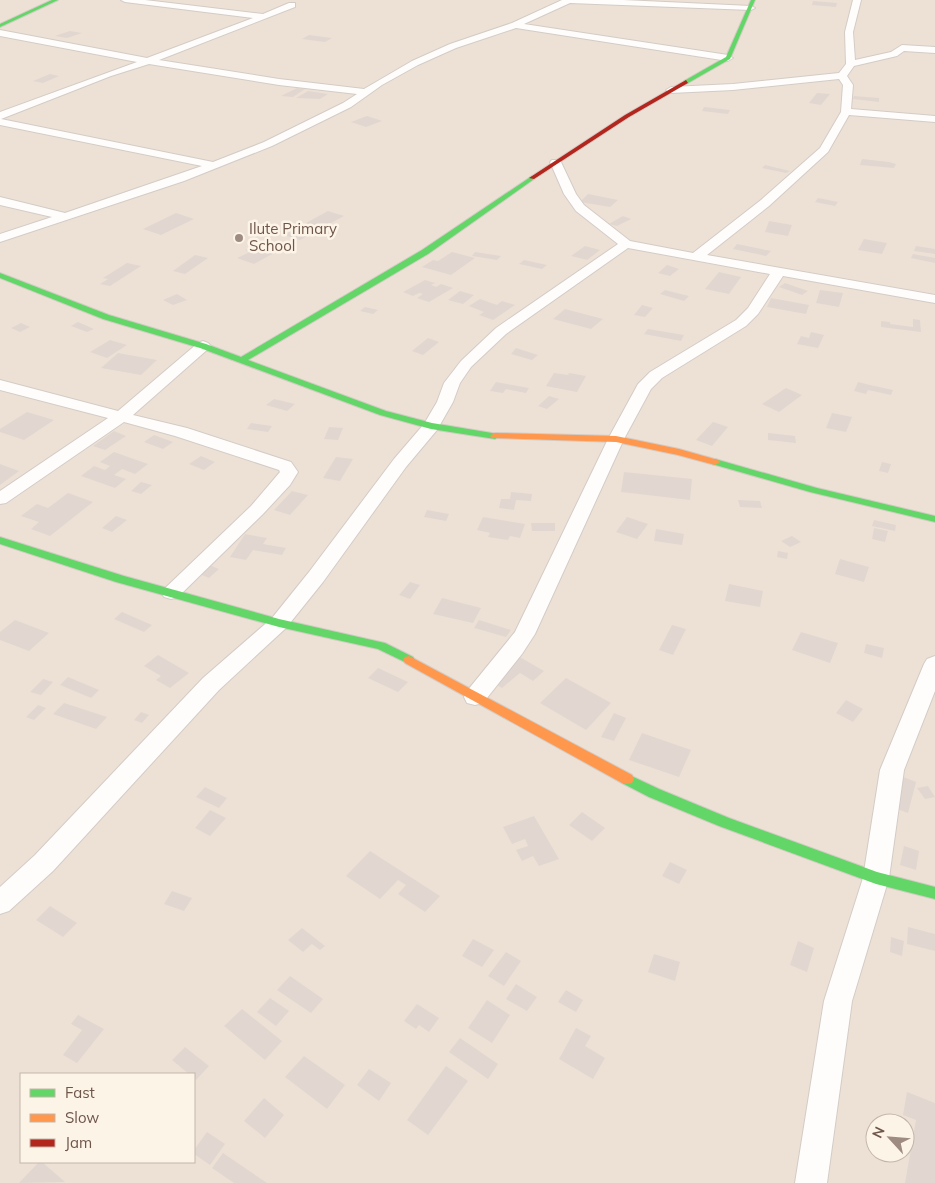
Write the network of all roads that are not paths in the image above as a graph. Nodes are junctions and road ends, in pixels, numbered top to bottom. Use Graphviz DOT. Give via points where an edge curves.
graph roads {
  1 [pos="50,0"];
  2 [pos="56,0"];
  3 [pos="125,0"];
  4 [pos="568,0"];
  5 [pos="857,0"];
  6 [pos="752,4"];
  7 [pos="292,5"];
  8 [pos="264,17"];
  9 [pos="515,25"];
  10 [pos="0,26"];
  11 [pos="0,34"];
  12 [pos="935,50"];
  13 [pos="728,58"];
  14 [pos="148,60"];
  15 [pos="851,64"];
  16 [pos="842,76"];
  17 [pos="671,90"];
  18 [pos="366,92"];
  19 [pos="846,112"];
  20 [pos="0,116"];
  21 [pos="935,119"];
  22 [pos="0,122"];
  23 [pos="556,162"];
  24 [pos="213,165"];
  25 [pos="0,201"];
  26 [pos="64,216"];
  27 [pos="0,238"];
  28 [pos="626,244"];
  29 [pos="696,257"];
  30 [pos="778,273"];
  31 [pos="0,275"];
  32 [pos="935,299"];
  33 [pos="203,346"];
  34 [pos="240,361"];
  35 [pos="0,384"];
  36 [pos="123,415"];
  37 [pos="431,426"];
  38 [pos="616,440"];
  39 [pos="0,499"];
  40 [pos="935,519"];
  41 [pos="0,540"];
  42 [pos="171,592"];
  43 [pos="279,623"];
  44 [pos="935,664"];
  45 [pos="475,697"];
  46 [pos="876,878"];
  47 [pos="935,893"];
  48 [pos="0,903"];
  49 [pos="811,1183"];
  1 -- 2 [label="street"];
  2 -- 10 [label="street"];
  3 -- 8 [label="street"];
  4 -- 6 [label="street"];
  4 -- 9 [label="street"];
  5 -- 15 [label="street" via="849,32"];
  6 -- 13 [label="street"];
  7 -- 8 [label="street"];
  8 -- 14 [label="street"];
  9 -- 13 [label="street"];
  9 -- 18 [label="street" via="415,63"];
  11 -- 14 [label="street"];
  12 -- 15 [label="street" via="902,48 894,54"];
  13 -- 17 [label="street"];
  14 -- 18 [label="street" via="279,82"];
  14 -- 20 [label="street"];
  15 -- 16 [label="street"];
  16 -- 17 [label="street"];
  16 -- 19 [label="street" via="848,85"];
  17 -- 23 [label="street"];
  18 -- 24 [label="street" via="305,127"];
  19 -- 21 [label="street"];
  19 -- 29 [label="street" via="824,150 765,203"];
  22 -- 24 [label="street"];
  23 -- 28 [label="street" via="580,208"];
  23 -- 34 [label="street" via="425,252"];
  24 -- 26 [label="street"];
  25 -- 26 [label="street"];
  26 -- 27 [label="street"];
  28 -- 29 [label="street"];
  28 -- 37 [label="street" via="501,331 452,383 446,402"];
  29 -- 30 [label="street"];
  30 -- 32 [label="street"];
  30 -- 38 [label="street" via="753,311 741,323 650,380"];
  31 -- 33 [label="street" via="106,318"];
  33 -- 34 [label="street"];
  33 -- 36 [label="street"];
  34 -- 37 [label="street" via="384,413"];
  35 -- 36 [label="street"];
  36 -- 39 [label="street"];
  36 -- 42 [label="street" via="285,466 289,472 257,510"];
  37 -- 38 [label="street" via="505,437"];
  37 -- 43 [label="street"];
  38 -- 40 [label="street" via="679,452 814,490"];
  38 -- 45 [label="street" via="530,626"];
  41 -- 42 [label="street"];
  42 -- 43 [label="street"];
  43 -- 45 [label="street" via="381,646 438,674"];
  43 -- 48 [label="street" via="212,684 44,863"];
  44 -- 46 [label="street" via="892,770"];
  45 -- 46 [label="street" via="654,793"];
  46 -- 47 [label="street"];
  46 -- 49 [label="street" via="838,1001"];
}
